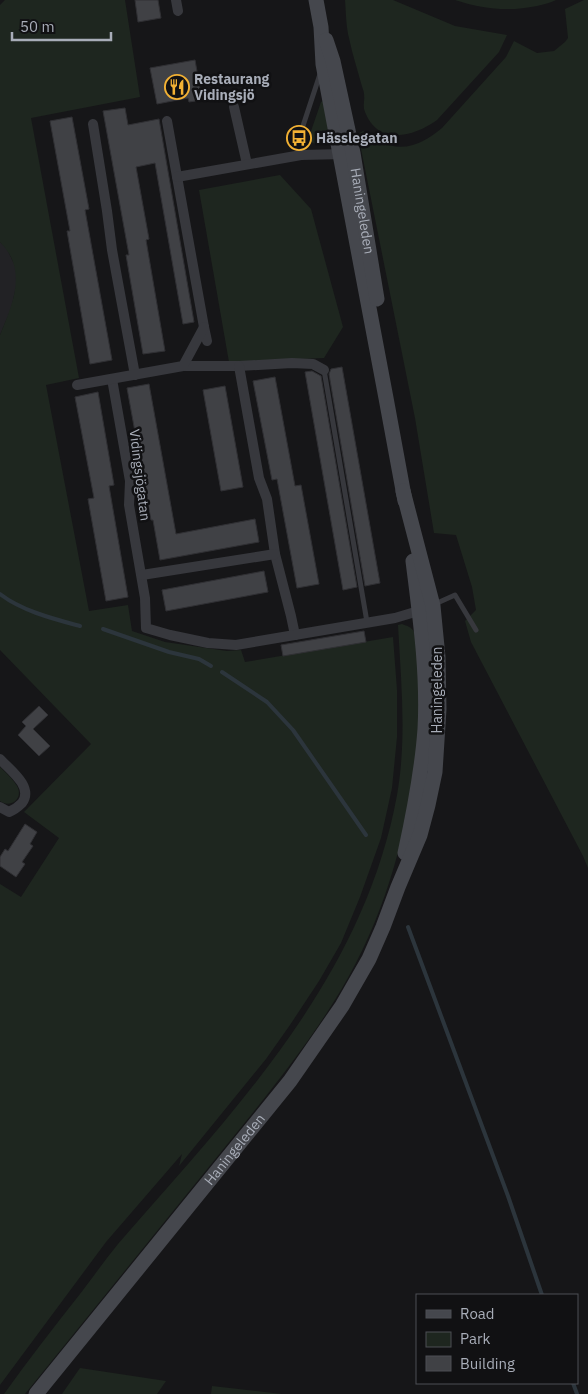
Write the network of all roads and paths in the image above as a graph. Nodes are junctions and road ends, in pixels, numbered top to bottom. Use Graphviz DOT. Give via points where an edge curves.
graph roads {
  1 [pos="176,0"];
  2 [pos="316,0"];
  3 [pos="178,11"];
  4 [pos="321,27"];
  5 [pos="323,64"];
  6 [pos="234,107"];
  7 [pos="167,121"];
  8 [pos="93,124"];
  9 [pos="346,154"];
  10 [pos="301,155"];
  11 [pos="247,164"];
  12 [pos="177,177"];
  13 [pos="204,327"];
  14 [pos="207,341"];
  15 [pos="183,366"];
  16 [pos="239,366"];
  17 [pos="324,370"];
  18 [pos="136,375"];
  19 [pos="112,379"];
  20 [pos="77,386"];
  21 [pos="276,554"];
  22 [pos="142,575"];
  23 [pos="426,608"];
  24 [pos="367,623"];
  25 [pos="476,630"];
  26 [pos="295,635"];
  27 [pos="0,759"];
  28 [pos="0,807"];
  29 [pos="37,1393"];
  1 -- 3 [label="street"];
  2 -- 4 [label="main road, Haningeleden"];
  4 -- 5 [label="main road, Haningeleden"];
  4 -- 9 [label="main road, Haningeleden" via="333,61"];
  5 -- 9 [label="main road, Haningeleden"];
  5 -- 10 [label="lane" via="299,138"];
  6 -- 11 [label="street"];
  7 -- 12 [label="street"];
  8 -- 18 [label="street" via="112,250"];
  9 -- 10 [label="street"];
  9 -- 23 [label="main road, Haningeleden" via="378,305 386,398"];
  10 -- 11 [label="street"];
  11 -- 12 [label="street"];
  12 -- 13 [label="street"];
  13 -- 14 [label="street"];
  13 -- 15 [label="street"];
  15 -- 16 [label="street"];
  15 -- 18 [label="street"];
  16 -- 17 [label="street" via="292,363 313,364"];
  16 -- 21 [label="street"];
  17 -- 24 [label="lane"];
  18 -- 19 [label="street"];
  19 -- 20 [label="street"];
  19 -- 22 [label="street, Vidingsjögatan"];
  21 -- 22 [label="street"];
  21 -- 26 [label="street"];
  22 -- 26 [label="street, Vidingsjögatan" via="146,628 208,643 236,645"];
  23 -- 24 [label="street, Vidingsjögatan"];
  23 -- 25 [label="lane" via="455,595"];
  23 -- 29 [label="main road, Haningeleden" via="425,728 414,815 398,886 369,959 320,1040 290,1081"];
  24 -- 26 [label="street, Vidingsjögatan"];
  27 -- 28 [label="street" via="18,778 26,796 14,810 8,812"];
}
